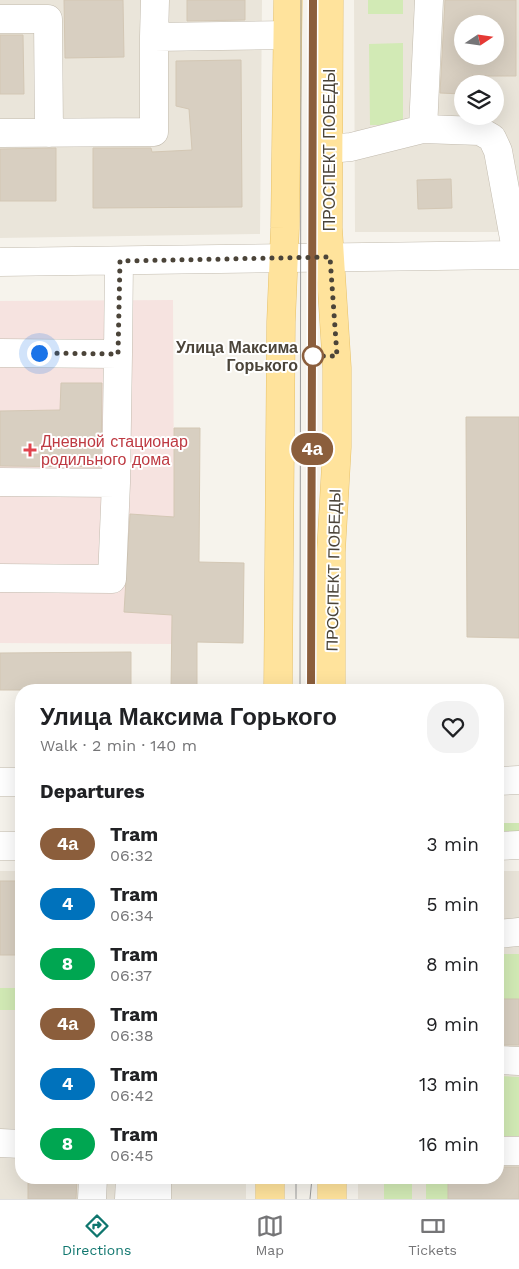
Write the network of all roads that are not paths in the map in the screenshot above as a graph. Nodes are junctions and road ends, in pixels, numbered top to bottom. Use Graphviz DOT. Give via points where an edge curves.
graph roads {
  1 [pos="154,0"];
  2 [pos="288,0"];
  3 [pos="329,0"];
  4 [pos="428,0"];
  5 [pos="0,20"];
  6 [pos="288,35"];
  7 [pos="154,37"];
  8 [pos="423,129"];
  9 [pos="49,132"];
  10 [pos="0,133"];
  11 [pos="329,149"];
  12 [pos="518,255"];
  13 [pos="330,257"];
  14 [pos="284,259"];
  15 [pos="120,261"];
  16 [pos="0,262"];
  17 [pos="0,353"];
  18 [pos="118,354"];
  19 [pos="0,482"];
  20 [pos="116,483"];
  21 [pos="0,578"];
  22 [pos="278,684"];
  23 [pos="331,684"];
  24 [pos="519,780"];
  25 [pos="504,781"];
  26 [pos="0,782"];
  27 [pos="15,782"];
  28 [pos="0,846"];
  29 [pos="15,846"];
  30 [pos="504,846"];
  31 [pos="519,846"];
  32 [pos="519,932"];
  33 [pos="504,933"];
  34 [pos="504,1060"];
  35 [pos="519,1060"];
  36 [pos="0,1143"];
  37 [pos="15,1144"];
  38 [pos="504,1151"];
  39 [pos="519,1151"];
  40 [pos="93,1184"];
  41 [pos="130,1184"];
  42 [pos="157,1184"];
  43 [pos="270,1184"];
  44 [pos="332,1184"];
  45 [pos="92,1199"];
  46 [pos="129,1199"];
  47 [pos="157,1199"];
  48 [pos="270,1199"];
  49 [pos="332,1199"];
  1 -- 7 [label="street"];
  2 -- 6 [label="main road"];
  3 -- 11 [label="main road, ПРОСПЕКТ ПОБЕДЫ"];
  4 -- 8 [label="street"];
  5 -- 9 [label="street" via="48,19"];
  6 -- 7 [label="street"];
  6 -- 14 [label="main road"];
  7 -- 9 [label="street" via="154,132"];
  8 -- 11 [label="street" via="351,147"];
  8 -- 12 [label="street" via="480,131 492,138 498,151"];
  9 -- 10 [label="street"];
  11 -- 13 [label="main road, ПРОСПЕКТ ПОБЕДЫ"];
  12 -- 13 [label="street"];
  13 -- 14 [label="street"];
  13 -- 23 [label="main road, ПРОСПЕКТ ПОБЕДЫ" via="337,368 330,552"];
  14 -- 15 [label="street"];
  14 -- 22 [label="main road"];
  15 -- 16 [label="street"];
  15 -- 18 [label="street"];
  17 -- 18 [label="street"];
  18 -- 20 [label="street"];
  19 -- 20 [label="street"];
  20 -- 21 [label="street" via="112,579"];
  24 -- 25 [label="street"];
  26 -- 27 [label="street"];
  28 -- 29 [label="street"];
  30 -- 31 [label="street"];
  32 -- 33 [label="street"];
  34 -- 35 [label="street"];
  36 -- 37 [label="street"];
  38 -- 39 [label="street"];
  40 -- 45 [label="street"];
  41 -- 46 [label="street"];
  42 -- 47 [label="street"];
  43 -- 48 [label="main road"];
  44 -- 49 [label="main road"];
}
